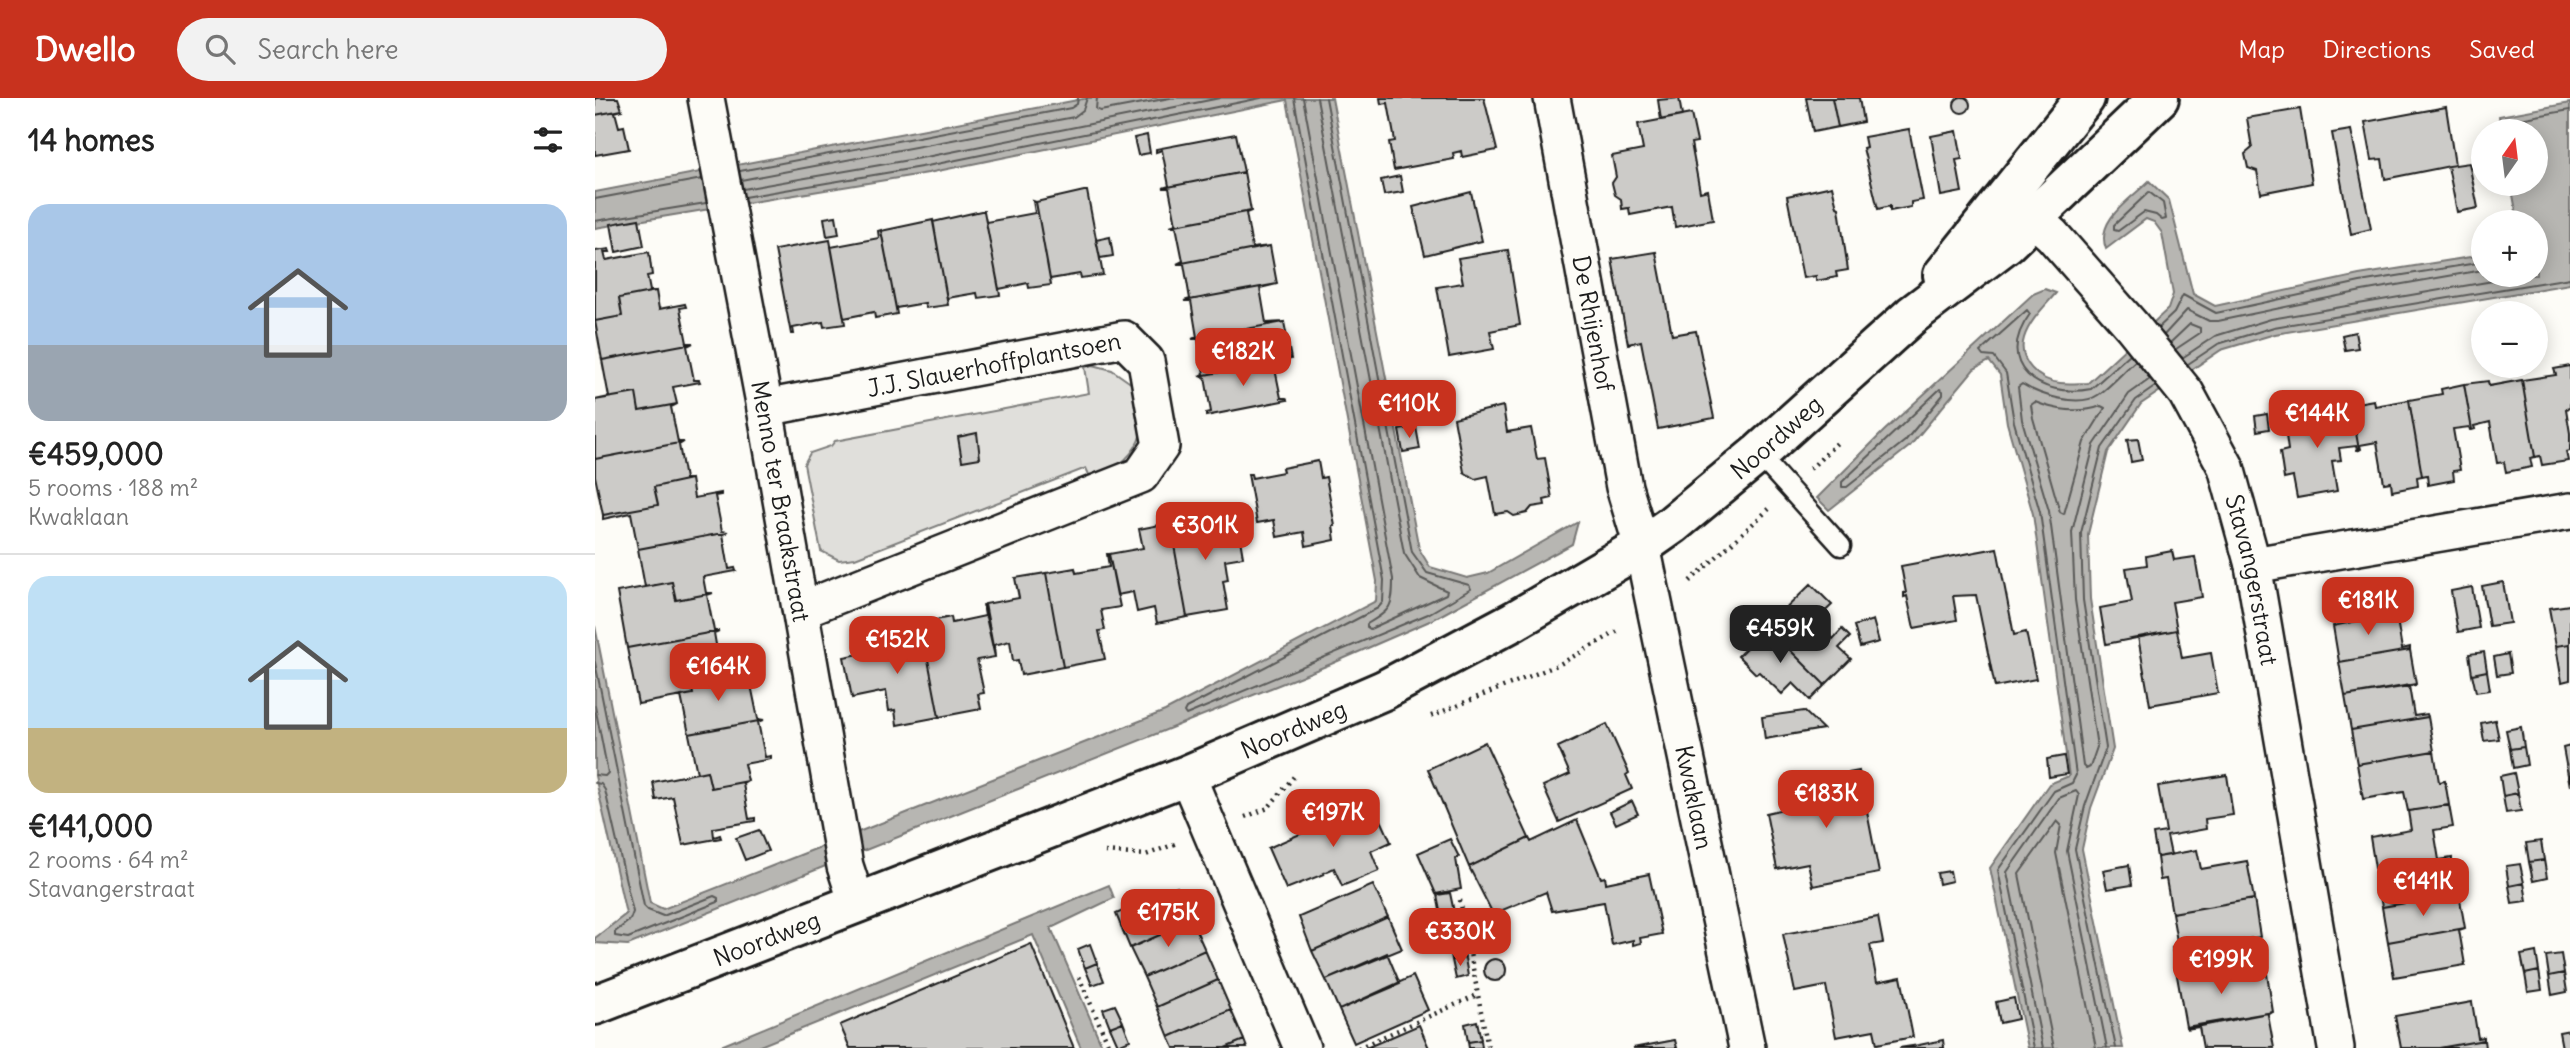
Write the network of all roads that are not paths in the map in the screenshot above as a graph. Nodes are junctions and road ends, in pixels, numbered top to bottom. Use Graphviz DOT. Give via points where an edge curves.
graph roads {
  1 [pos="706,98"];
  2 [pos="1552,98"];
  3 [pos="2085,98"];
  4 [pos="2159,98"];
  5 [pos="1991,214"];
  6 [pos="2033,218"];
  7 [pos="1912,315"];
  8 [pos="765,408"];
  9 [pos="1758,454"];
  10 [pos="2570,511"];
  11 [pos="1642,546"];
  12 [pos="1841,546"];
  13 [pos="2253,565"];
  14 [pos="801,610"];
  15 [pos="1187,775"];
  16 [pos="857,903"];
  17 [pos="595,1005"];
  18 [pos="1302,1048"];
  19 [pos="1747,1048"];
  20 [pos="2336,1048"];
  1 -- 8 [label="street, Menno ter Braakstraat"];
  2 -- 11 [label="street, De Rhijenhof" via="1624,487"];
  3 -- 5 [label="street, Noordweg"];
  4 -- 6 [label="street, Noordweg"];
  5 -- 6 [label="street"];
  5 -- 7 [label="street, Noordweg"];
  6 -- 7 [label="street, Noordweg"];
  6 -- 13 [label="street, Stavangerstraat" via="2186,393 2226,467"];
  7 -- 9 [label="street, Noordweg"];
  8 -- 14 [label="street, Menno ter Braakstraat"];
  8 -- 14 [label="street, J.J. Slauerhoffplantsoen" via="1124,339 1146,361 1151,386 1161,446 1141,475"];
  9 -- 11 [label="street, Noordweg"];
  9 -- 12 [label="lane"];
  10 -- 13 [label="street"];
  11 -- 15 [label="street, Noordweg" via="1384,690"];
  11 -- 19 [label="street, Kwaklaan"];
  13 -- 20 [label="street, Stavangerstraat"];
  14 -- 16 [label="street, Menno ter Braakstraat" via="845,866"];
  15 -- 16 [label="street, Noordweg"];
  15 -- 18 [label="street"];
  16 -- 17 [label="street, Noordweg"];
}
